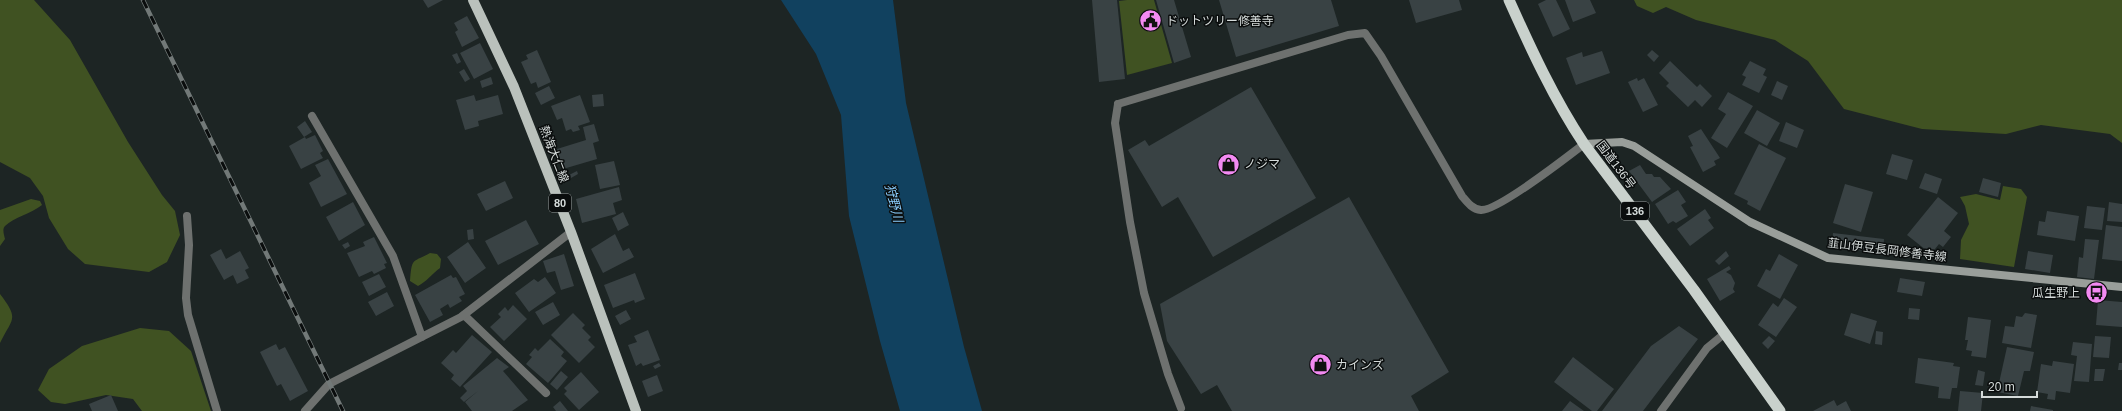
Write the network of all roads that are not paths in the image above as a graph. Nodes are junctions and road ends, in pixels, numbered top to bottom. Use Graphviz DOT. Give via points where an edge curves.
graph roads {
  1 [pos="474,0"];
  2 [pos="1509,0"];
  3 [pos="312,116"];
  4 [pos="1584,144"];
  5 [pos="187,216"];
  6 [pos="571,232"];
  7 [pos="2122,287"];
  8 [pos="464,315"];
  9 [pos="1724,334"];
  10 [pos="422,337"];
  11 [pos="546,393"];
  12 [pos="1181,408"];
  13 [pos="217,411"];
  14 [pos="305,411"];
  15 [pos="636,411"];
  16 [pos="1661,411"];
  17 [pos="1780,411"];
  1 -- 6 [label="main road, 熱海大仁線 / 80" via="514,87"];
  2 -- 4 [label="highway, 国道136号 / 136" via="1569,122"];
  3 -- 10 [label="street" via="393,256"];
  4 -- 7 [label="main road, 韮山伊豆長岡修善寺線" via="1622,142 1634,146 1750,222 1828,258"];
  4 -- 9 [label="highway, 国道136号 / 136"];
  4 -- 12 [label="street" via="1502,202 1482,210 1471,206 1462,196 1365,33 1348,35 1118,104 1115,123 1144,293"];
  5 -- 13 [label="street" via="190,245 186,298 188,315"];
  6 -- 8 [label="street"];
  6 -- 15 [label="main road, 熱海大仁線 / 80"];
  8 -- 10 [label="street"];
  8 -- 11 [label="street"];
  9 -- 16 [label="street" via="1707,348"];
  9 -- 17 [label="highway, 国道136号 / 136"];
  10 -- 14 [label="street" via="329,384"];
}
